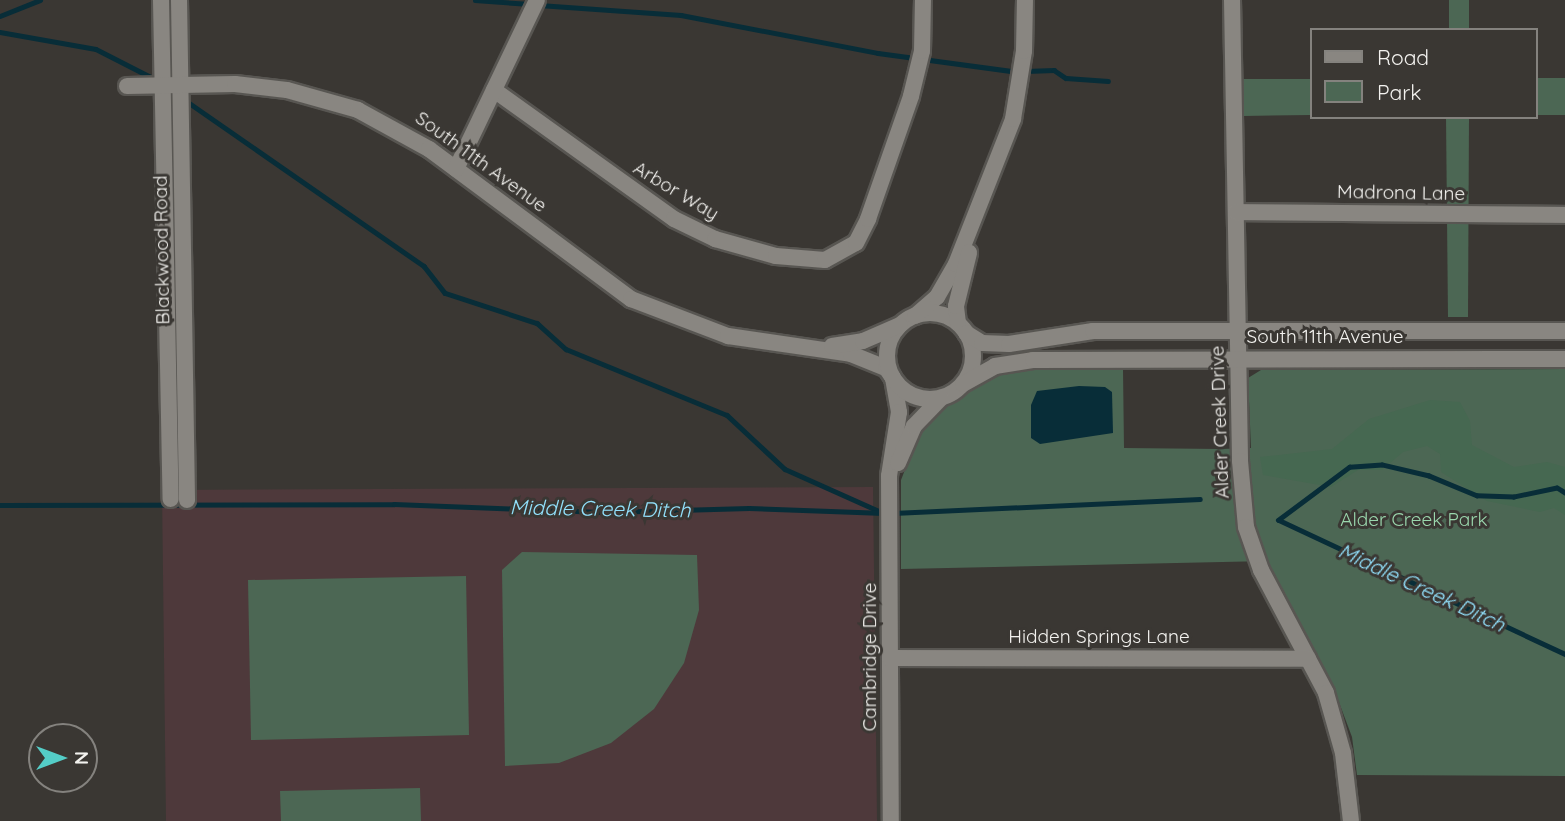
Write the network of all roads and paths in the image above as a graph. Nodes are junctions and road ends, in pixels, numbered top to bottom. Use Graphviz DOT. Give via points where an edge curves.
graph roads {
  1 [pos="161,0"];
  2 [pos="179,0"];
  3 [pos="537,0"];
  4 [pos="923,0"];
  5 [pos="1025,0"];
  6 [pos="1232,0"];
  7 [pos="163,85"];
  8 [pos="180,85"];
  9 [pos="127,86"];
  10 [pos="494,90"];
  11 [pos="456,169"];
  12 [pos="1236,212"];
  13 [pos="979,214"];
  14 [pos="1565,215"];
  15 [pos="909,320"];
  16 [pos="962,328"];
  17 [pos="1237,330"];
  18 [pos="1565,331"];
  19 [pos="787,346"];
  20 [pos="1238,357"];
  21 [pos="1565,359"];
  22 [pos="893,378"];
  23 [pos="963,384"];
  24 [pos="941,398"];
  25 [pos="891,492"];
  26 [pos="890,658"];
  27 [pos="1308,659"];
  28 [pos="891,821"];
  29 [pos="1351,821"];
  1 -- 7 [label="street, Blackwood Road"];
  2 -- 8 [label="street, Blackwood Road"];
  3 -- 10 [label="street"];
  4 -- 10 [label="street, Arbor Way" via="922,51 911,96 868,219 856,243 825,260 776,256 715,239 674,219"];
  5 -- 13 [label="street" via="1024,51 1013,119"];
  6 -- 12 [label="street, Alder Creek Drive"];
  7 -- 8 [label="street, South 11th Avenue"];
  7 -- 8 [label="street, Blackwood Road" via="179,500"];
  7 -- 9 [label="street, South 11th Avenue"];
  8 -- 11 [label="street, South 11th Avenue" via="235,84 327,100 399,129"];
  10 -- 11 [label="street"];
  11 -- 19 [label="street, South 11th Avenue" via="631,299 728,336"];
  12 -- 14 [label="street, Madrona Lane"];
  12 -- 17 [label="street, Alder Creek Drive"];
  13 -- 15 [label="street" via="937,297"];
  13 -- 16 [label="street" via="959,289"];
  15 -- 16 [label="street, South 11th Avenue" via="944,316"];
  15 -- 19 [label="street, South 11th Avenue" via="863,341"];
  15 -- 22 [label="street" via="888,349"];
  16 -- 17 [label="street, South 11th Avenue" via="982,343 1009,344 1093,331"];
  16 -- 23 [label="street" via="973,359"];
  17 -- 18 [label="street, South 11th Avenue"];
  17 -- 20 [label="street, Alder Creek Drive"];
  19 -- 22 [label="street, South 11th Avenue" via="870,358"];
  20 -- 21 [label="street, South 11th Avenue"];
  20 -- 23 [label="street, South 11th Avenue" via="1013,362"];
  20 -- 27 [label="street, Alder Creek Drive" via="1246,527 1261,570"];
  22 -- 24 [label="street, South 11th Avenue" via="915,396"];
  22 -- 25 [label="street, Cambridge Drive" via="899,412"];
  23 -- 24 [label="street, South 11th Avenue"];
  24 -- 25 [label="street, Cambridge Drive" via="915,426 895,468"];
  25 -- 26 [label="street, Cambridge Drive"];
  26 -- 27 [label="street, Hidden Springs Lane"];
  26 -- 28 [label="street, Cambridge Drive"];
  27 -- 29 [label="street, Alder Creek Drive" via="1326,693 1343,753"];
}
